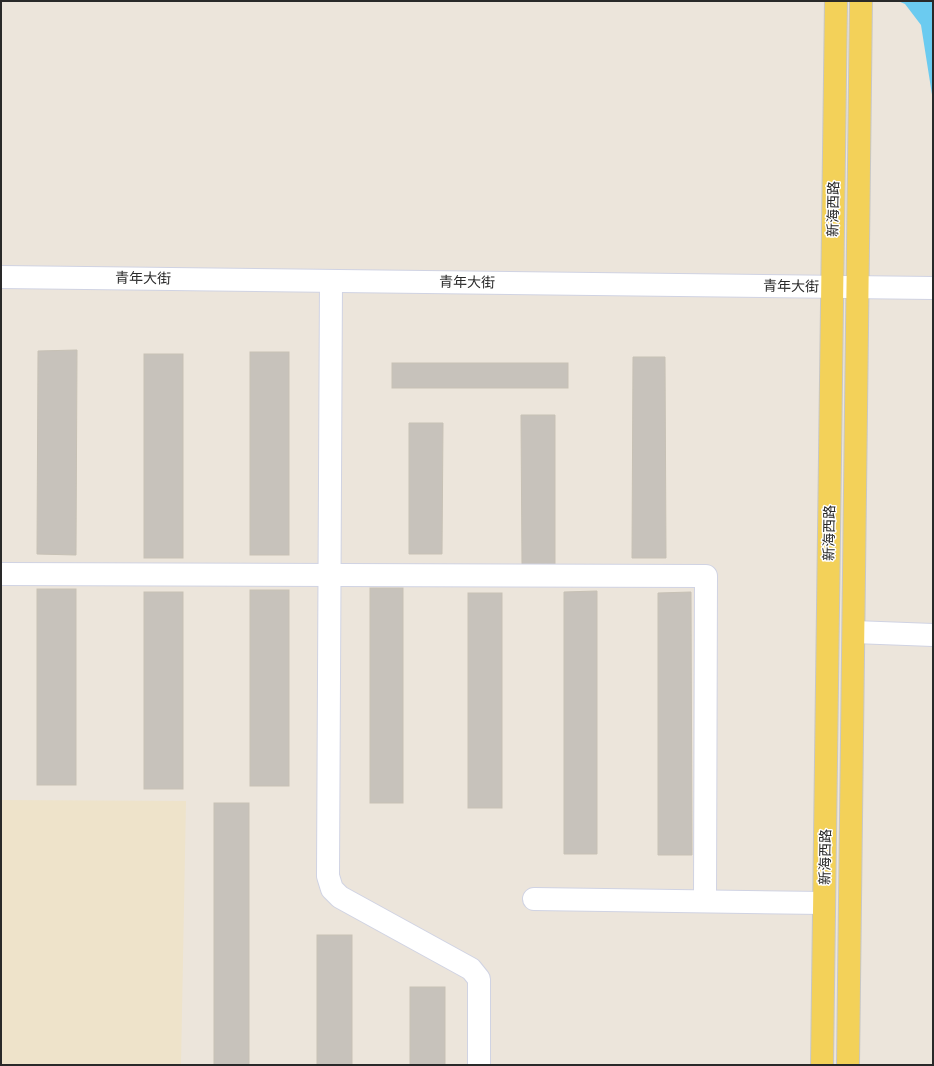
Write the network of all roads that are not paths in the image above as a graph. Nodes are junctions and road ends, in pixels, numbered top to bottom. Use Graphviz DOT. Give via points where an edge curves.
graph roads {
  1 [pos="836,1"];
  2 [pos="861,1"];
  3 [pos="1,277"];
  4 [pos="331,281"];
  5 [pos="832,287"];
  6 [pos="858,287"];
  7 [pos="933,288"];
  8 [pos="1,574"];
  9 [pos="329,575"];
  10 [pos="854,632"];
  11 [pos="933,634"];
  12 [pos="534,899"];
  13 [pos="705,901"];
  14 [pos="824,903"];
  15 [pos="479,1065"];
  16 [pos="822,1065"];
  17 [pos="848,1065"];
  1 -- 5 [label="main road, 新海西路"];
  2 -- 6 [label="main road, 新海西路"];
  3 -- 4 [label="street, 青年大街"];
  4 -- 5 [label="street, 青年大街"];
  4 -- 9 [label="street"];
  5 -- 6 [label="street, 青年大街"];
  5 -- 14 [label="main road, 新海西路"];
  6 -- 7 [label="street, 青年大街"];
  6 -- 10 [label="main road, 新海西路"];
  8 -- 9 [label="street"];
  9 -- 13 [label="street" via="706,576"];
  9 -- 15 [label="street" via="328,876 332,889 340,897 471,969 479,979"];
  10 -- 11 [label="street"];
  10 -- 17 [label="main road, 新海西路"];
  12 -- 13 [label="street"];
  13 -- 14 [label="street"];
  14 -- 16 [label="main road, 新海西路"];
}
